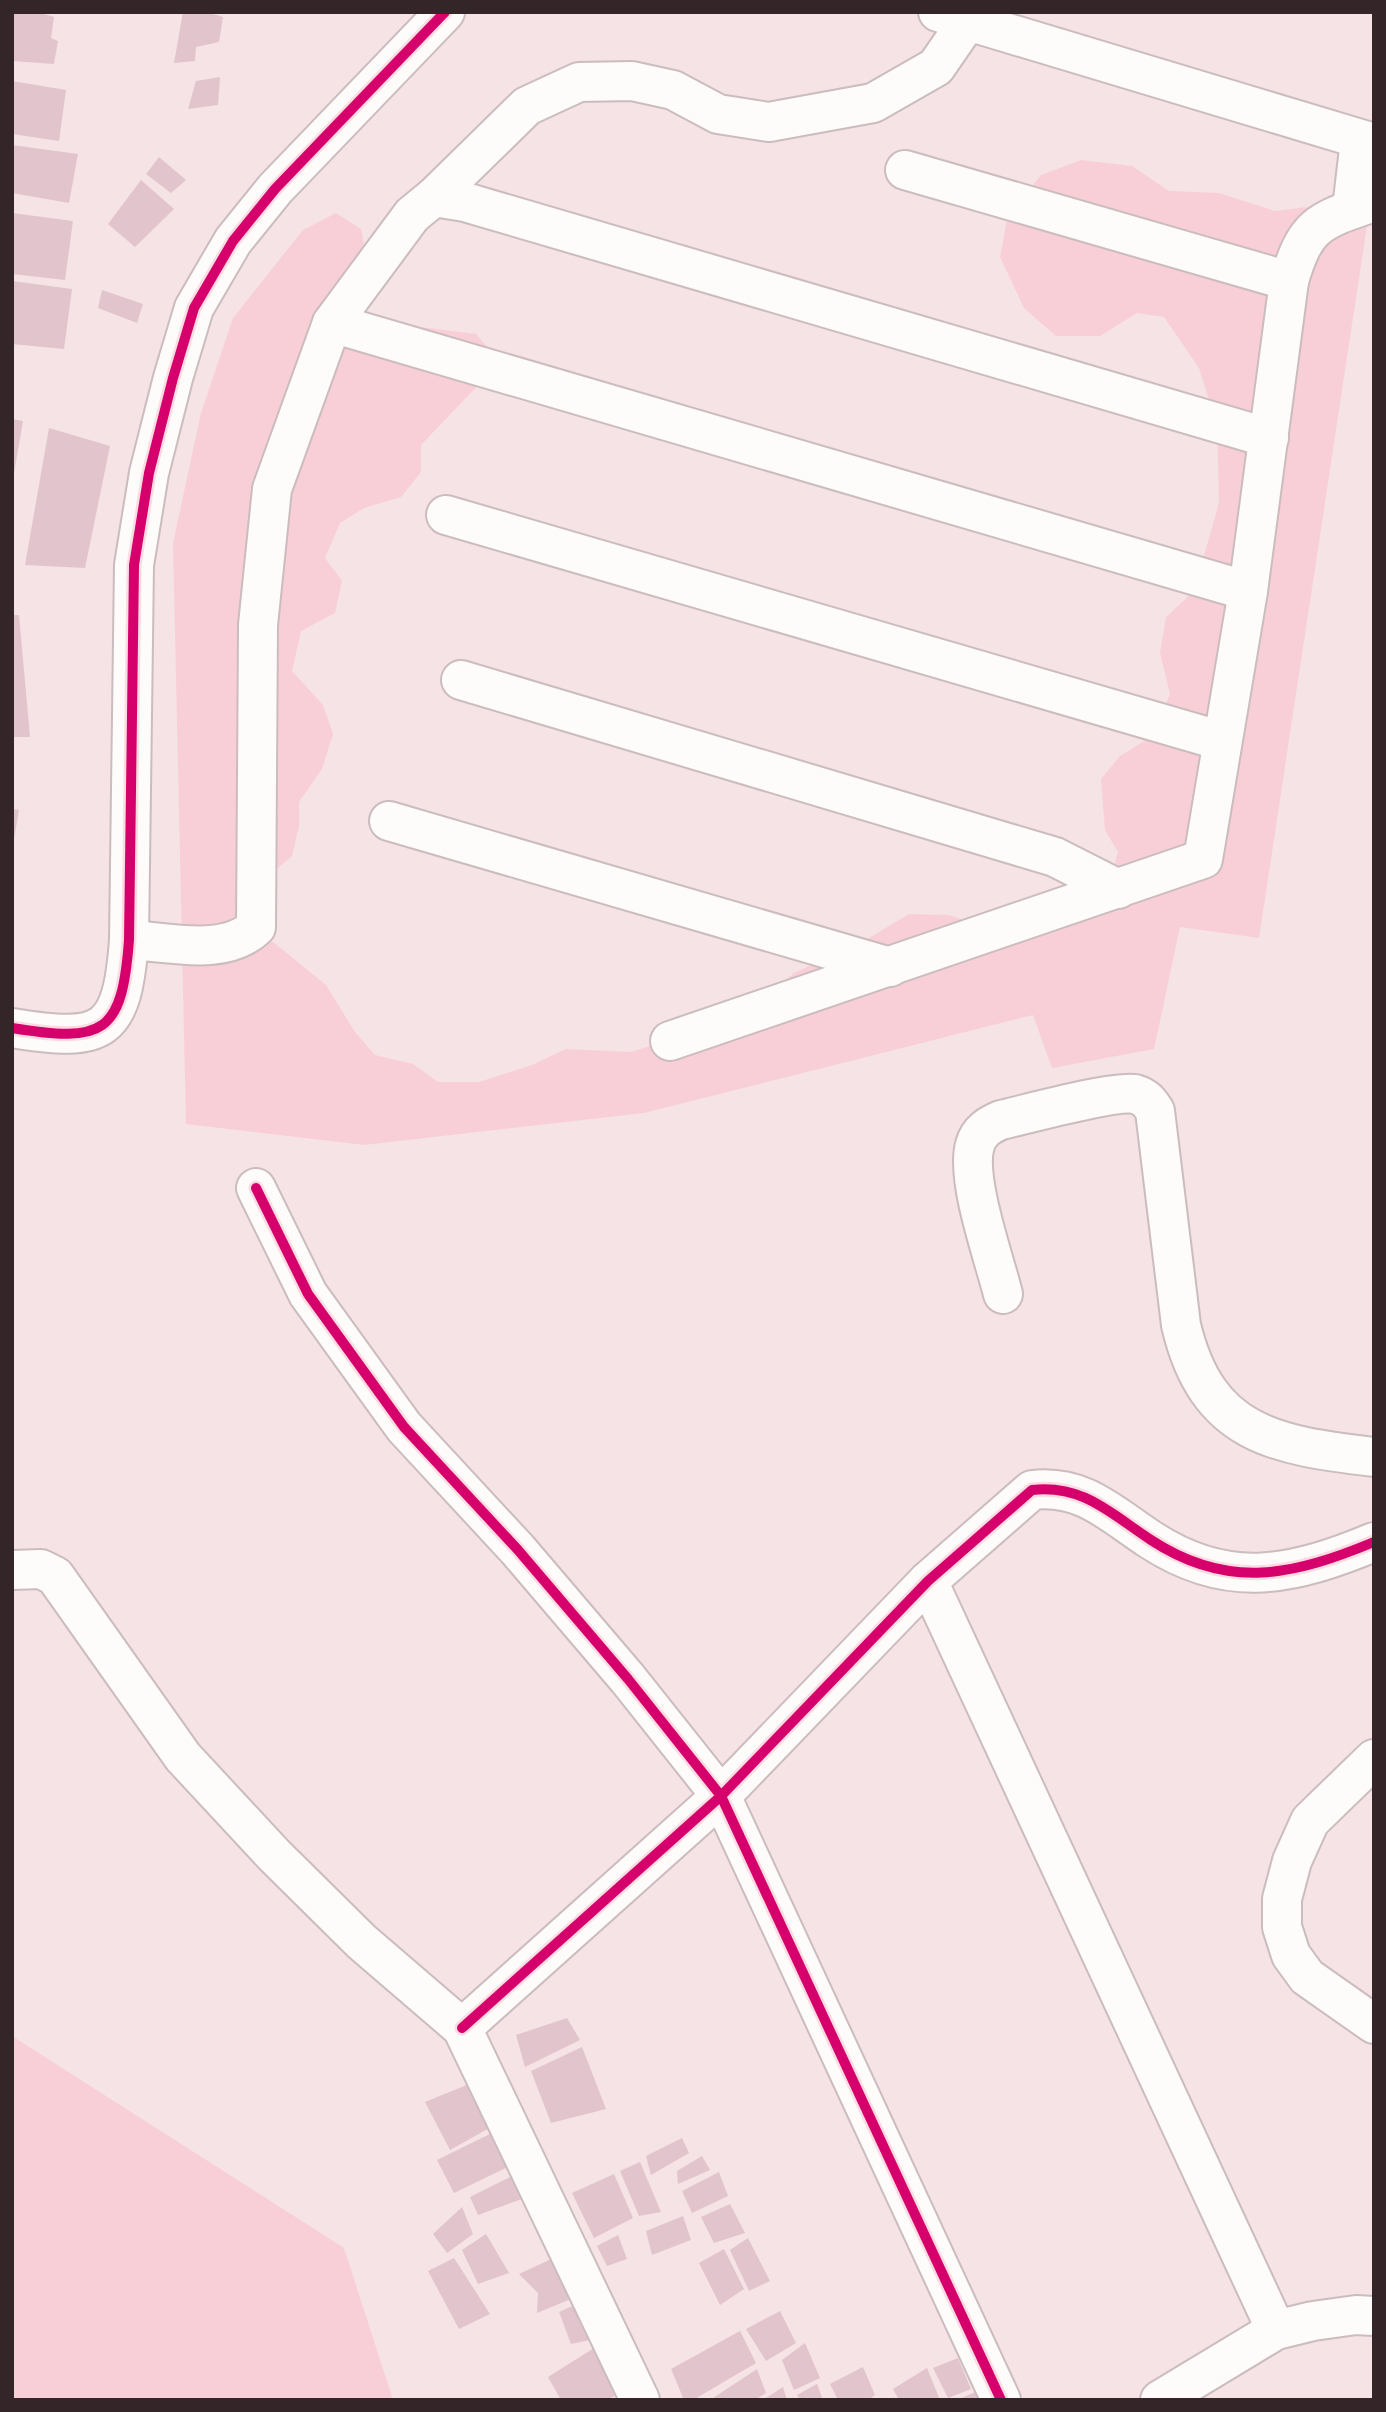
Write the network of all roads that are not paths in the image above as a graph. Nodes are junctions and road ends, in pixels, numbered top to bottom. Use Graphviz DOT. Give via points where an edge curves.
graph roads {
  1 [pos="444,12"];
  2 [pos="953,17"];
  3 [pos="1367,141"];
  4 [pos="905,170"];
  5 [pos="433,197"];
  6 [pos="1363,206"];
  7 [pos="1289,281"];
  8 [pos="332,323"];
  9 [pos="1269,438"];
  10 [pos="446,516"];
  11 [pos="1248,591"];
  12 [pos="461,680"];
  13 [pos="1222,741"];
  14 [pos="389,821"];
  15 [pos="1118,889"];
  16 [pos="129,940"];
  17 [pos="890,967"];
  18 [pos="16,1029"];
  19 [pos="670,1041"];
  20 [pos="256,1188"];
  21 [pos="1003,1294"];
  22 [pos="1374,1457"];
  23 [pos="1374,1542"];
  24 [pos="12,1570"];
  25 [pos="928,1581"];
  26 [pos="1374,1759"];
  27 [pos="721,1796"];
  28 [pos="1374,2024"];
  29 [pos="462,2028"];
  30 [pos="1374,2316"];
  31 [pos="1276,2330"];
  32 [pos="640,2400"];
  33 [pos="1002,2400"];
  34 [pos="1160,2400"];
  1 -- 16 [label="street" via="275,188 233,241 194,308 152,461 134,565"];
  2 -- 3 [label="street"];
  2 -- 5 [label="street" via="936,67 873,103 769,122 718,114 673,90 632,81 579,82 527,106"];
  3 -- 6 [label="street"];
  4 -- 7 [label="street"];
  5 -- 8 [label="street" via="412,215"];
  5 -- 9 [label="street" via="465,202"];
  6 -- 7 [label="street" via="1325,219 1299,248"];
  7 -- 9 [label="street"];
  8 -- 11 [label="street"];
  8 -- 16 [label="street" via="272,489 258,625 256,927 244,939 220,945"];
  9 -- 11 [label="street"];
  10 -- 13 [label="street"];
  11 -- 13 [label="street"];
  12 -- 15 [label="street" via="1055,857"];
  13 -- 15 [label="street" via="1203,859"];
  14 -- 17 [label="street"];
  15 -- 17 [label="street"];
  16 -- 18 [label="street" via="125,985 117,1010 103,1026 83,1035"];
  17 -- 19 [label="street"];
  20 -- 27 [label="street" via="308,1294 404,1427 518,1550"];
  21 -- 22 [label="street" via="976,1189 975,1142 986,1127 1001,1120 1118,1094 1139,1095 1155,1111 1181,1325 1201,1383 1221,1408 1248,1428 1312,1450"];
  23 -- 25 [label="street" via="1329,1561 1293,1569 1252,1575 1228,1572 1153,1541 1100,1503 1051,1488 1032,1490"];
  24 -- 29 [label="street" via="41,1569 55,1576 183,1757 333,1913"];
  25 -- 27 [label="street"];
  25 -- 31 [label="street"];
  26 -- 28 [label="street" via="1310,1821 1292,1861 1282,1899 1282,1927 1291,1955 1307,1977"];
  27 -- 29 [label="street"];
  27 -- 33 [label="street"];
  29 -- 32 [label="street"];
  30 -- 31 [label="street" via="1324,2319"];
  31 -- 34 [label="street"];
}
